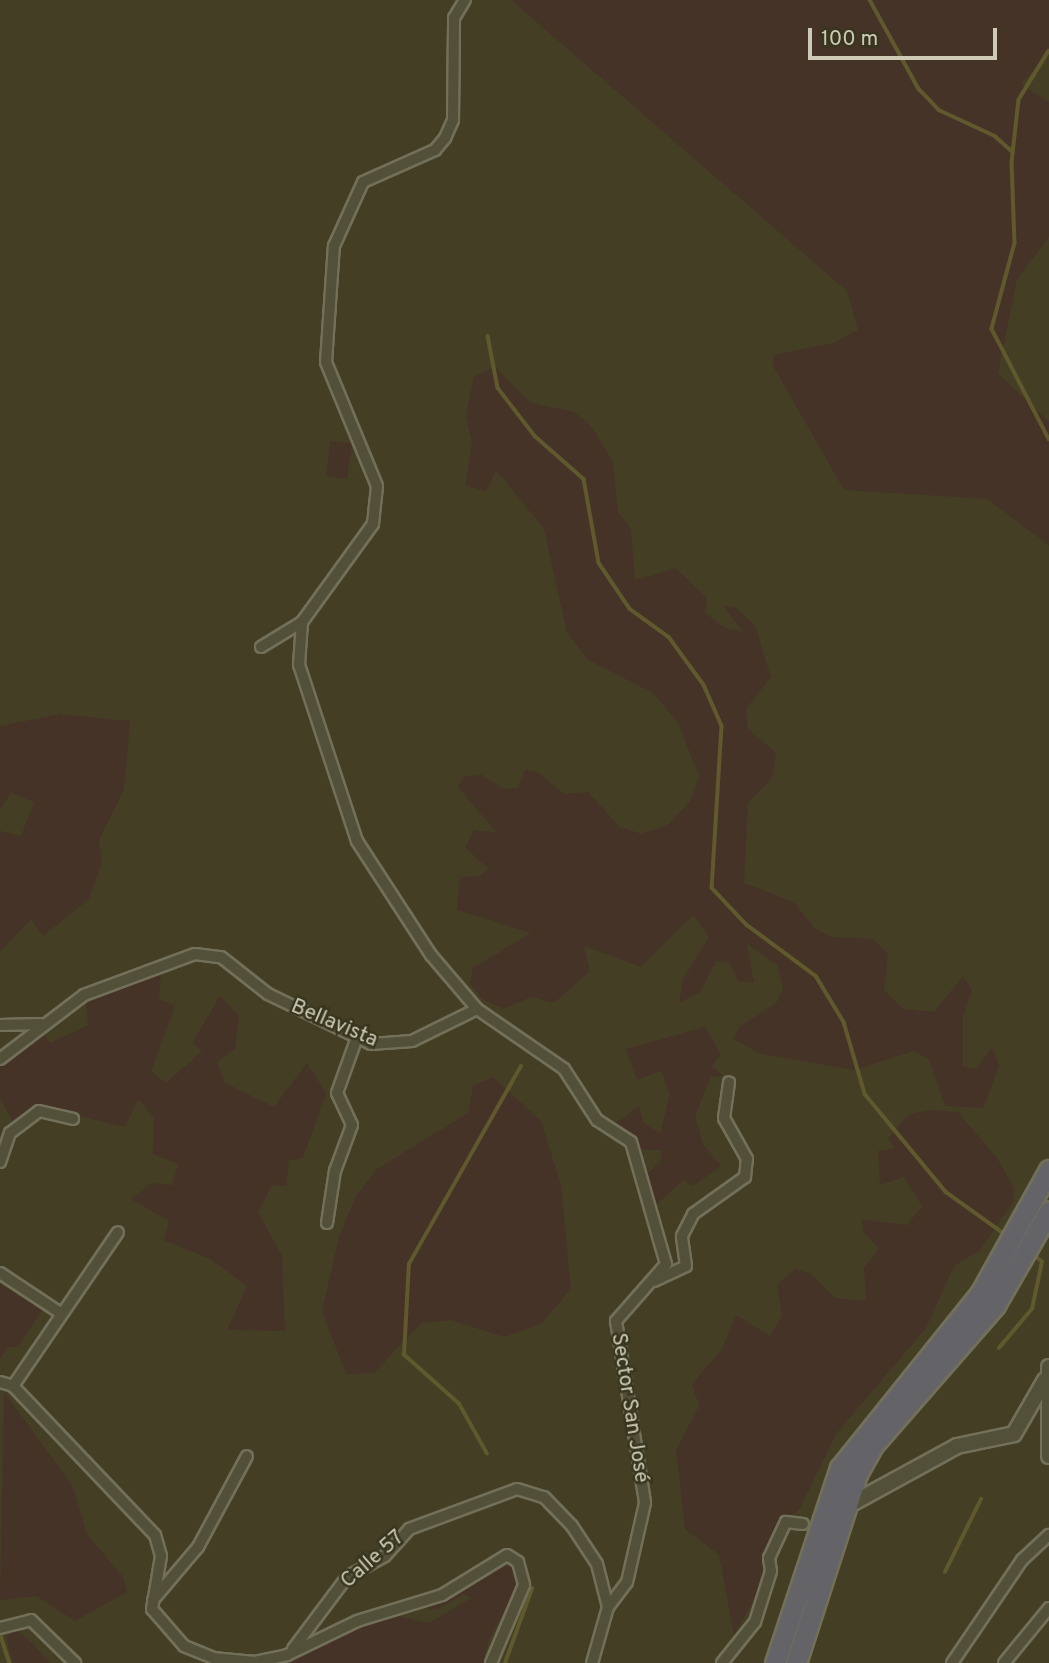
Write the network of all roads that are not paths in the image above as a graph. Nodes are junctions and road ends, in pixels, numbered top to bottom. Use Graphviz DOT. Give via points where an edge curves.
graph roads {
  1 [pos="465,0"];
  2 [pos="302,622"];
  3 [pos="261,647"];
  4 [pos="477,1009"];
  5 [pos="41,1024"];
  6 [pos="0,1025"];
  7 [pos="357,1037"];
  8 [pos="0,1059"];
  9 [pos="729,1082"];
  10 [pos="73,1119"];
  11 [pos="0,1162"];
  12 [pos="1049,1170"];
  13 [pos="1042,1212"];
  14 [pos="327,1223"];
  15 [pos="118,1232"];
  16 [pos="1010,1265"];
  17 [pos="0,1273"];
  18 [pos="654,1281"];
  19 [pos="62,1314"];
  20 [pos="1047,1373"];
  21 [pos="0,1382"];
  22 [pos="13,1386"];
  23 [pos="247,1456"];
  24 [pos="1049,1456"];
  25 [pos="842,1508"];
  26 [pos="803,1524"];
  27 [pos="1049,1535"];
  28 [pos="152,1602"];
  29 [pos="608,1607"];
  30 [pos="1049,1608"];
  31 [pos="0,1628"];
  32 [pos="283,1659"];
  33 [pos="75,1663"];
  34 [pos="491,1663"];
  35 [pos="592,1663"];
  36 [pos="723,1663"];
  37 [pos="775,1663"];
  38 [pos="796,1663"];
  39 [pos="952,1663"];
  40 [pos="1004,1663"];
  1 -- 2 [label="street" via="454,18 453,120 445,138 435,150 363,182 334,246 326,362 371,466 378,502 363,543"];
  2 -- 3 [label="street"];
  2 -- 4 [label="street" via="299,665 357,841 430,955"];
  4 -- 7 [label="street, Bellavista" via="444,1030 389,1046"];
  4 -- 18 [label="street, Sector San José" via="564,1069 597,1120 631,1142 666,1264"];
  5 -- 6 [label="street"];
  5 -- 7 [label="street, Bellavista" via="84,995 152,966 214,955 268,994"];
  5 -- 8 [label="street, Bellavista"];
  7 -- 14 [label="street" via="337,1093 352,1125 335,1171"];
  9 -- 18 [label="street" via="724,1118 747,1159 745,1177 693,1214 682,1236 686,1266"];
  10 -- 11 [label="street" via="39,1111 10,1133"];
  12 -- 13 [label="highway"];
  13 -- 16 [label="highway"];
  15 -- 19 [label="street"];
  16 -- 25 [label="highway" via="873,1445"];
  16 -- 37 [label="highway" via="840,1468"];
  17 -- 19 [label="street"];
  18 -- 29 [label="street, Sector San José" via="614,1329 645,1503 627,1582"];
  19 -- 22 [label="street"];
  20 -- 24 [label="street"];
  20 -- 25 [label="street" via="1014,1434 957,1446"];
  21 -- 22 [label="street"];
  22 -- 28 [label="street" via="155,1535 160,1556"];
  23 -- 28 [label="street" via="198,1547"];
  25 -- 38 [label="highway"];
  26 -- 36 [label="street" via="786,1522 769,1558 771,1571 755,1622"];
  27 -- 39 [label="street" via="1022,1560"];
  28 -- 32 [label="street" via="171,1638 197,1652 255,1662"];
  29 -- 32 [label="street, Calle 57" via="597,1564 555,1505 525,1489 409,1529 385,1556 348,1577"];
  29 -- 35 [label="street"];
  30 -- 40 [label="street"];
  31 -- 33 [label="street" via="31,1620"];
  32 -- 34 [label="street" via="357,1621 442,1595 507,1555 518,1562 524,1585"];
}
